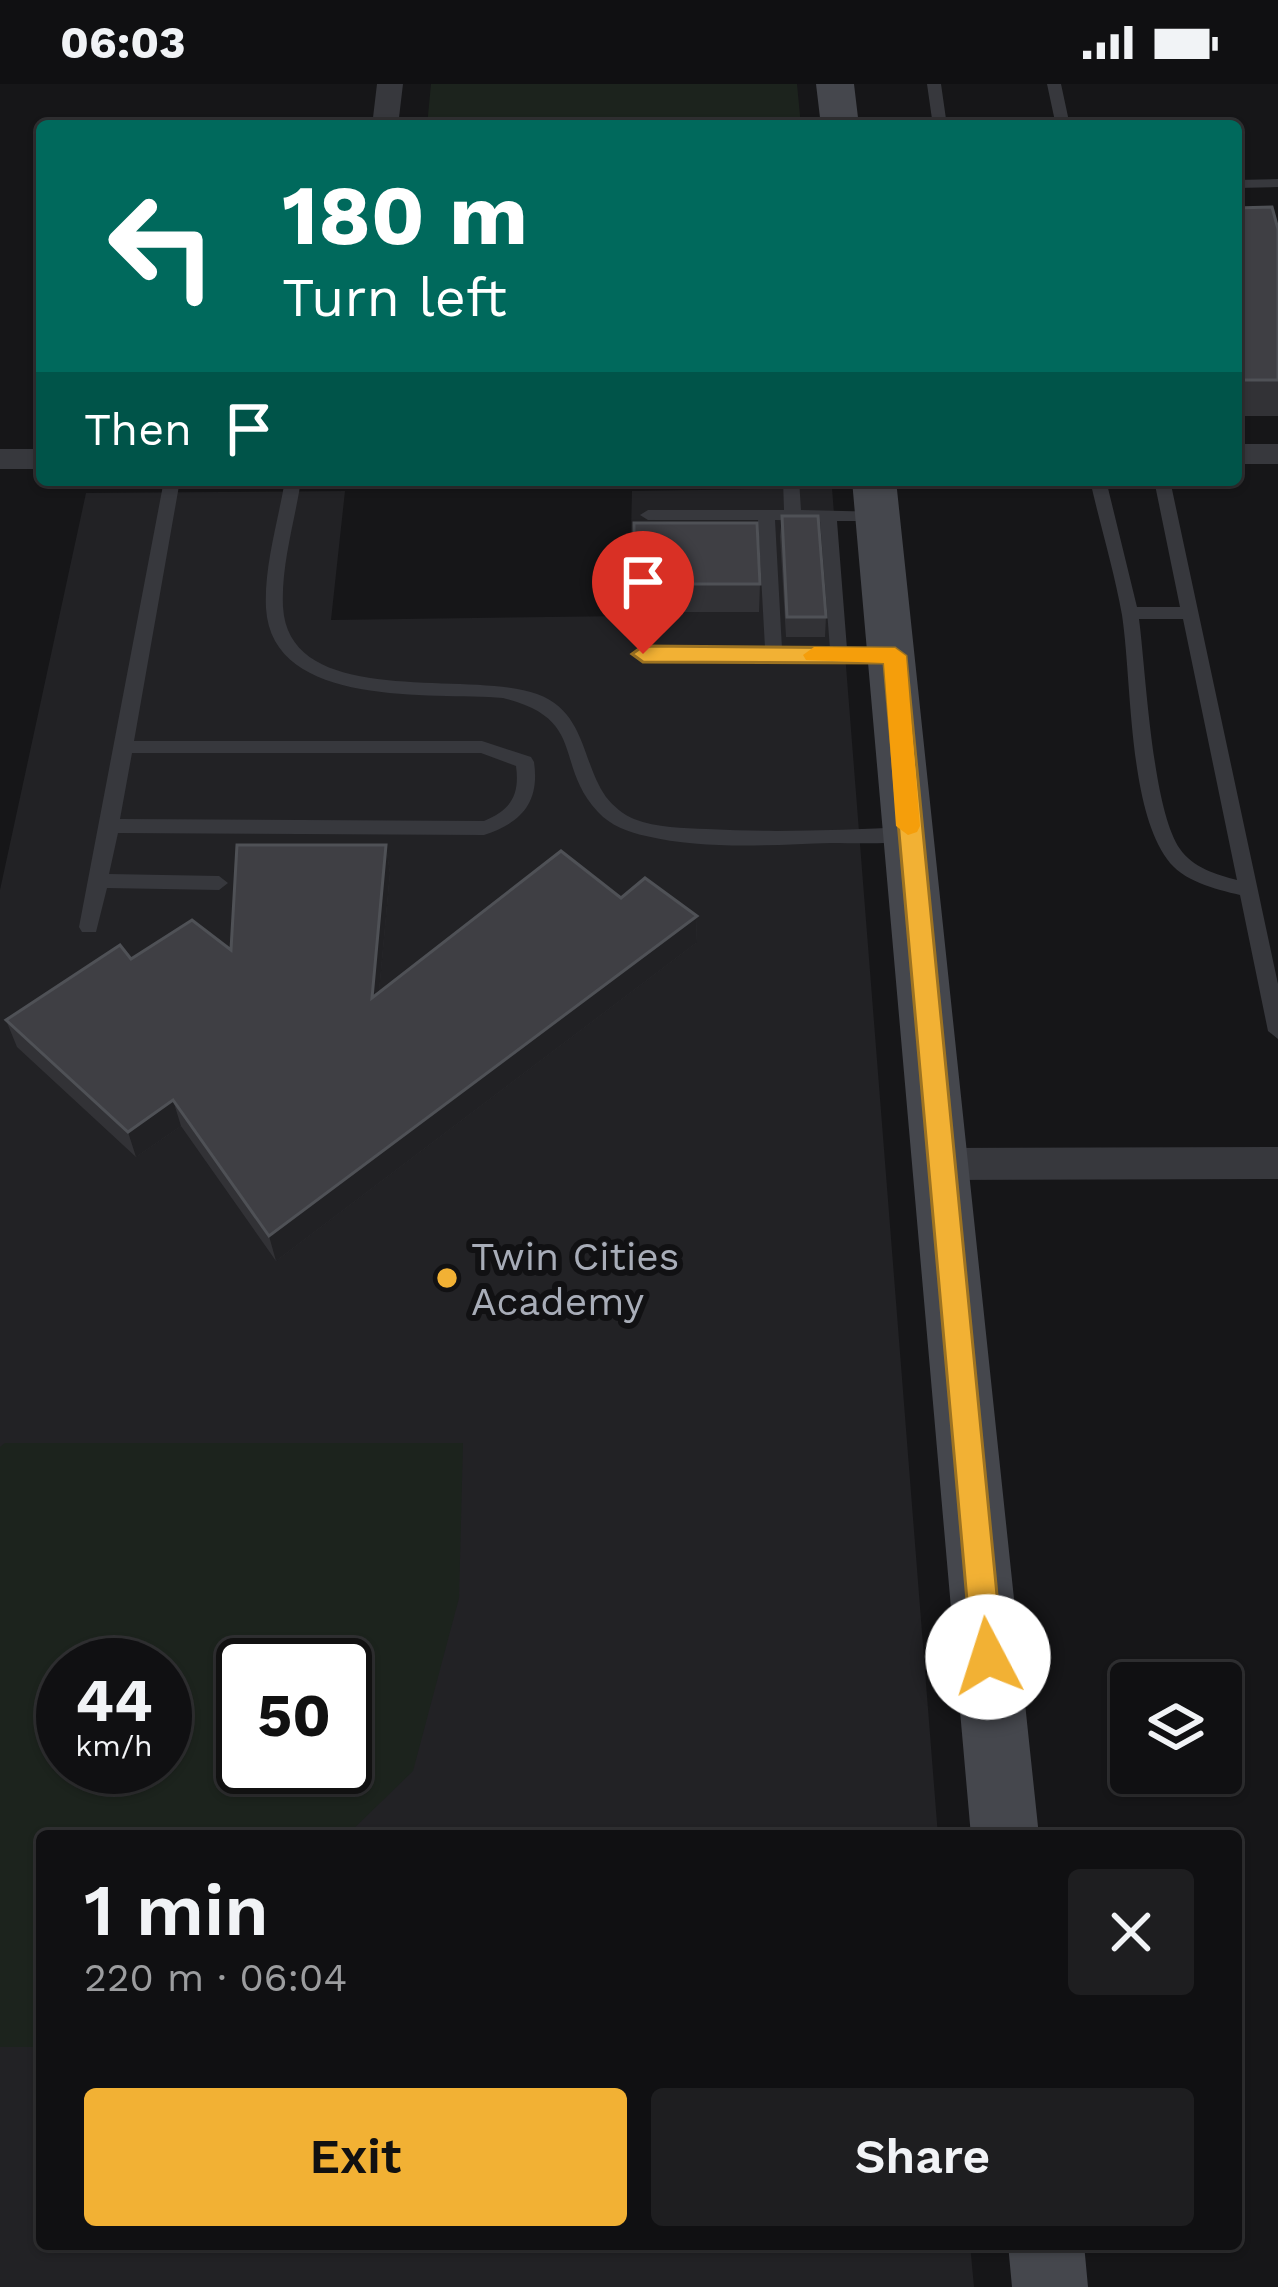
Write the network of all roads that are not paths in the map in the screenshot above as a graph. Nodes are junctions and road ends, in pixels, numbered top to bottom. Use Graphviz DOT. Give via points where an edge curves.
graph roads {
  1 [pos="390,84"];
  2 [pos="836,84"];
  3 [pos="934,84"];
  4 [pos="1054,84"];
  5 [pos="386,120"];
  6 [pos="839,120"];
  7 [pos="939,120"];
  8 [pos="1062,120"];
  9 [pos="1278,183"];
  10 [pos="1242,184"];
  11 [pos="1242,454"];
  12 [pos="1278,454"];
  13 [pos="0,459"];
  14 [pos="36,459"];
  15 [pos="171,486"];
  16 [pos="292,486"];
  17 [pos="791,486"];
  18 [pos="1099,486"];
  19 [pos="1163,486"];
  20 [pos="860,504"];
  21 [pos="648,515"];
  22 [pos="766,515"];
  23 [pos="793,515"];
  24 [pos="1130,613"];
  25 [pos="1190,613"];
  26 [pos="643,654"];
  27 [pos="774,655"];
  28 [pos="839,655"];
  29 [pos="895,656"];
  30 [pos="125,748"];
  31 [pos="110,826"];
  32 [pos="909,834"];
  33 [pos="99,881"];
  34 [pos="219,884"];
  35 [pos="1248,890"];
  36 [pos="89,927"];
  37 [pos="1278,1031"];
  38 [pos="1278,1163"];
  39 [pos="939,1164"];
  40 [pos="1004,1830"];
  41 [pos="1047,2250"];
  42 [pos="1050,2287"];
  1 -- 5 [label="street"];
  2 -- 6 [label="main road"];
  3 -- 7 [label="lane"];
  4 -- 8 [label="lane"];
  9 -- 10 [label="lane"];
  11 -- 12 [label="street"];
  13 -- 14 [label="street"];
  15 -- 30 [label="lane"];
  16 -- 32 [label="lane" via="277,624 292,653 326,675 538,700 568,722 600,803 627,824 670,833"];
  17 -- 23 [label="lane"];
  18 -- 24 [label="lane"];
  19 -- 25 [label="lane"];
  20 -- 23 [label="lane"];
  20 -- 28 [label="lane"];
  20 -- 29 [label="main road"];
  21 -- 22 [label="lane"];
  22 -- 23 [label="lane"];
  22 -- 27 [label="lane"];
  24 -- 25 [label="lane"];
  24 -- 35 [label="lane" via="1163,838 1175,858"];
  25 -- 35 [label="lane"];
  26 -- 27 [label="lane"];
  27 -- 28 [label="lane"];
  28 -- 29 [label="lane"];
  29 -- 32 [label="main road"];
  30 -- 31 [label="lane"];
  30 -- 31 [label="lane" via="482,747 525,762 530,784 522,807 484,828"];
  31 -- 33 [label="lane"];
  32 -- 39 [label="main road"];
  33 -- 34 [label="lane"];
  33 -- 36 [label="lane"];
  35 -- 37 [label="lane"];
  38 -- 39 [label="street"];
  39 -- 40 [label="main road"];
  41 -- 42 [label="main road"];
}
